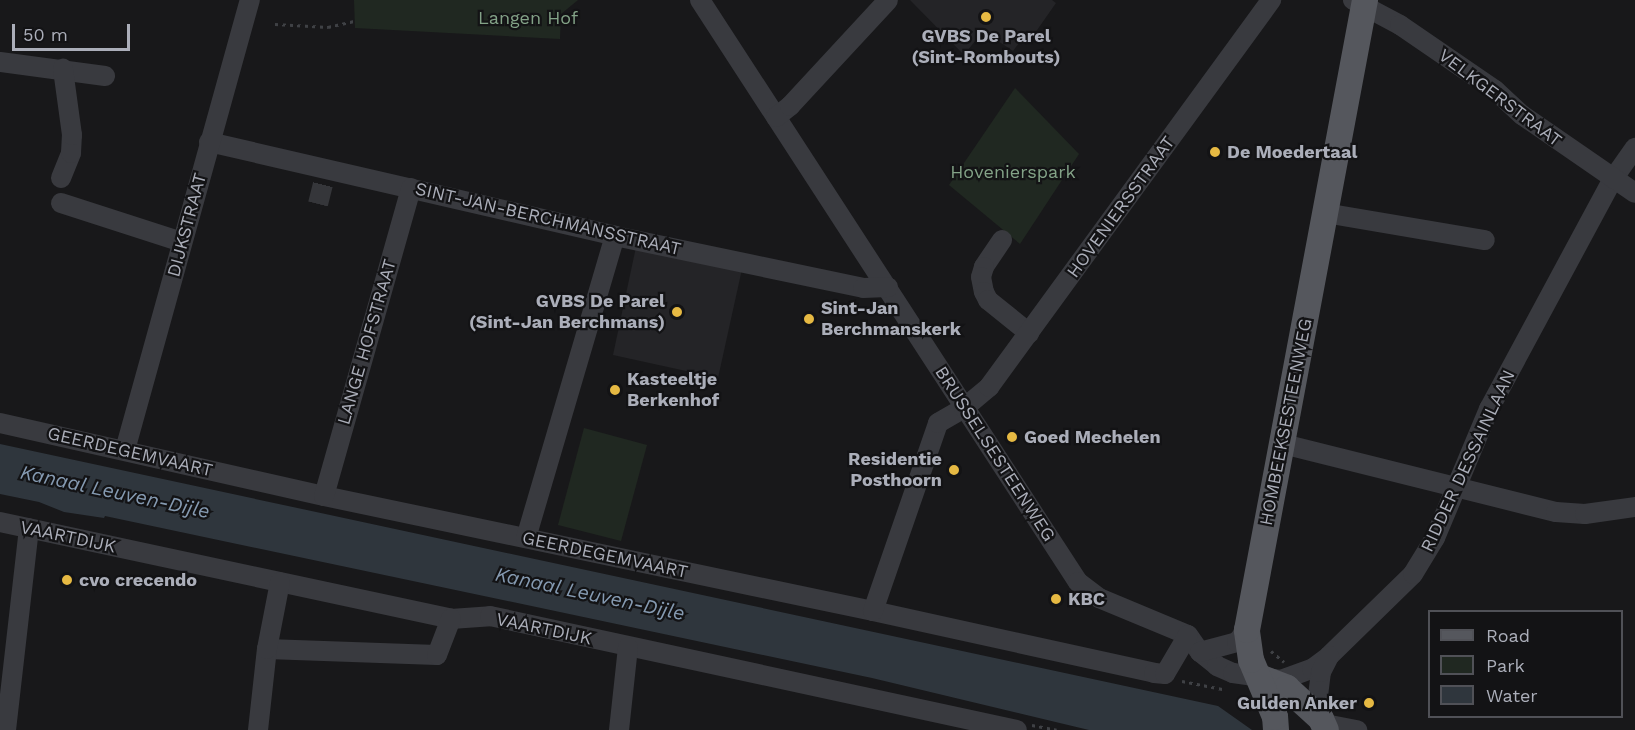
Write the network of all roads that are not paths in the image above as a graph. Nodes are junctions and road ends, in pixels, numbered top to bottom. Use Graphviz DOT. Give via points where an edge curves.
graph roads {
  1 [pos="250,0"];
  2 [pos="700,0"];
  3 [pos="888,0"];
  4 [pos="1271,0"];
  5 [pos="1360,2"];
  6 [pos="0,62"];
  7 [pos="63,69"];
  8 [pos="105,76"];
  9 [pos="776,117"];
  10 [pos="209,142"];
  11 [pos="1635,148"];
  12 [pos="61,178"];
  13 [pos="1612,180"];
  14 [pos="411,188"];
  15 [pos="1635,193"];
  16 [pos="61,203"];
  17 [pos="1325,213"];
  18 [pos="615,236"];
  19 [pos="1002,240"];
  20 [pos="1485,240"];
  21 [pos="182,242"];
  22 [pos="888,287"];
  23 [pos="1029,333"];
  24 [pos="964,408"];
  25 [pos="0,423"];
  26 [pos="1283,444"];
  27 [pos="126,450"];
  28 [pos="1456,487"];
  29 [pos="324,496"];
  30 [pos="1635,507"];
  31 [pos="0,522"];
  32 [pos="29,528"];
  33 [pos="526,538"];
  34 [pos="280,582"];
  35 [pos="873,611"];
  36 [pos="451,619"];
  37 [pos="1247,630"];
  38 [pos="1188,635"];
  39 [pos="628,647"];
  40 [pos="267,649"];
  41 [pos="1200,652"];
  42 [pos="1329,656"];
  43 [pos="1259,677"];
  44 [pos="1324,724"];
  45 [pos="6,730"];
  46 [pos="258,730"];
  47 [pos="619,730"];
  48 [pos="1017,730"];
  49 [pos="1276,730"];
  50 [pos="1357,730"];
  1 -- 10 [label="street, DIJKSTRAAT"];
  2 -- 9 [label="street, BRUSSELSESTEENWEG"];
  3 -- 9 [label="street"];
  4 -- 23 [label="street, HOVENIERSSTRAAT"];
  5 -- 13 [label="street, VELKGERSTRAAT" via="1495,90 1522,115"];
  5 -- 17 [label="main road, HOMBEEKSESTEENWEG"];
  6 -- 7 [label="street"];
  7 -- 8 [label="street"];
  7 -- 12 [label="street" via="72,135 71,153"];
  9 -- 22 [label="street, BRUSSELSESTEENWEG"];
  10 -- 14 [label="street, SINT-JAN-BERCHMANSSTRAAT" via="325,174"];
  10 -- 21 [label="street, DIJKSTRAAT"];
  11 -- 13 [label="street, RIDDER DESSAINLAAN"];
  13 -- 15 [label="street, VELKGERSTRAAT"];
  13 -- 28 [label="street, RIDDER DESSAINLAAN" via="1489,409"];
  14 -- 18 [label="street, SINT-JAN-BERCHMANSSTRAAT"];
  14 -- 29 [label="street, LANGE HOFSTRAAT"];
  16 -- 21 [label="street"];
  17 -- 20 [label="street"];
  17 -- 26 [label="main road, HOMBEEKSESTEENWEG"];
  18 -- 22 [label="street, SINT-JAN-BERCHMANSSTRAAT" via="863,288"];
  18 -- 33 [label="street"];
  19 -- 23 [label="street" via="984,267 984,292 988,300"];
  21 -- 27 [label="street, DIJKSTRAAT"];
  22 -- 24 [label="street, BRUSSELSESTEENWEG"];
  23 -- 24 [label="street, HOVENIERSSTRAAT" via="989,387"];
  24 -- 35 [label="street, HOVENIERSSTRAAT" via="938,423"];
  24 -- 38 [label="street, BRUSSELSESTEENWEG" via="1078,582 1100,598"];
  25 -- 27 [label="street, GEERDEGEMVAART"];
  26 -- 28 [label="street"];
  26 -- 37 [label="main road, HOMBEEKSESTEENWEG"];
  27 -- 29 [label="street, GEERDEGEMVAART"];
  28 -- 30 [label="street" via="1556,512 1585,514"];
  28 -- 42 [label="street, RIDDER DESSAINLAAN" via="1435,538 1413,574"];
  29 -- 33 [label="street, GEERDEGEMVAART"];
  31 -- 32 [label="street, VAARTDIJK"];
  32 -- 34 [label="street, VAARTDIJK"];
  32 -- 45 [label="street"];
  33 -- 35 [label="street, GEERDEGEMVAART"];
  34 -- 36 [label="street, VAARTDIJK"];
  34 -- 40 [label="street"];
  35 -- 38 [label="street, GEERDEGEMVAART" via="1154,674 1165,674"];
  36 -- 39 [label="street, VAARTDIJK" via="490,616"];
  36 -- 40 [label="street" via="437,655"];
  37 -- 41 [label="street" via="1237,642"];
  37 -- 43 [label="main road, HOMBEEKSESTEENWEG" via="1251,660"];
  38 -- 41 [label="street"];
  39 -- 47 [label="street"];
  39 -- 48 [label="street, VAARTDIJK"];
  40 -- 46 [label="street"];
  41 -- 43 [label="street" via="1233,673"];
  42 -- 43 [label="street, RIDDER DESSAINLAAN" via="1298,675 1281,680"];
  42 -- 44 [label="street" via="1321,672 1317,704"];
  43 -- 44 [label="main road" via="1287,688"];
  43 -- 49 [label="main road, HOMBEEKSESTEENWEG" via="1275,717"];
  44 -- 50 [label="street"];
}
